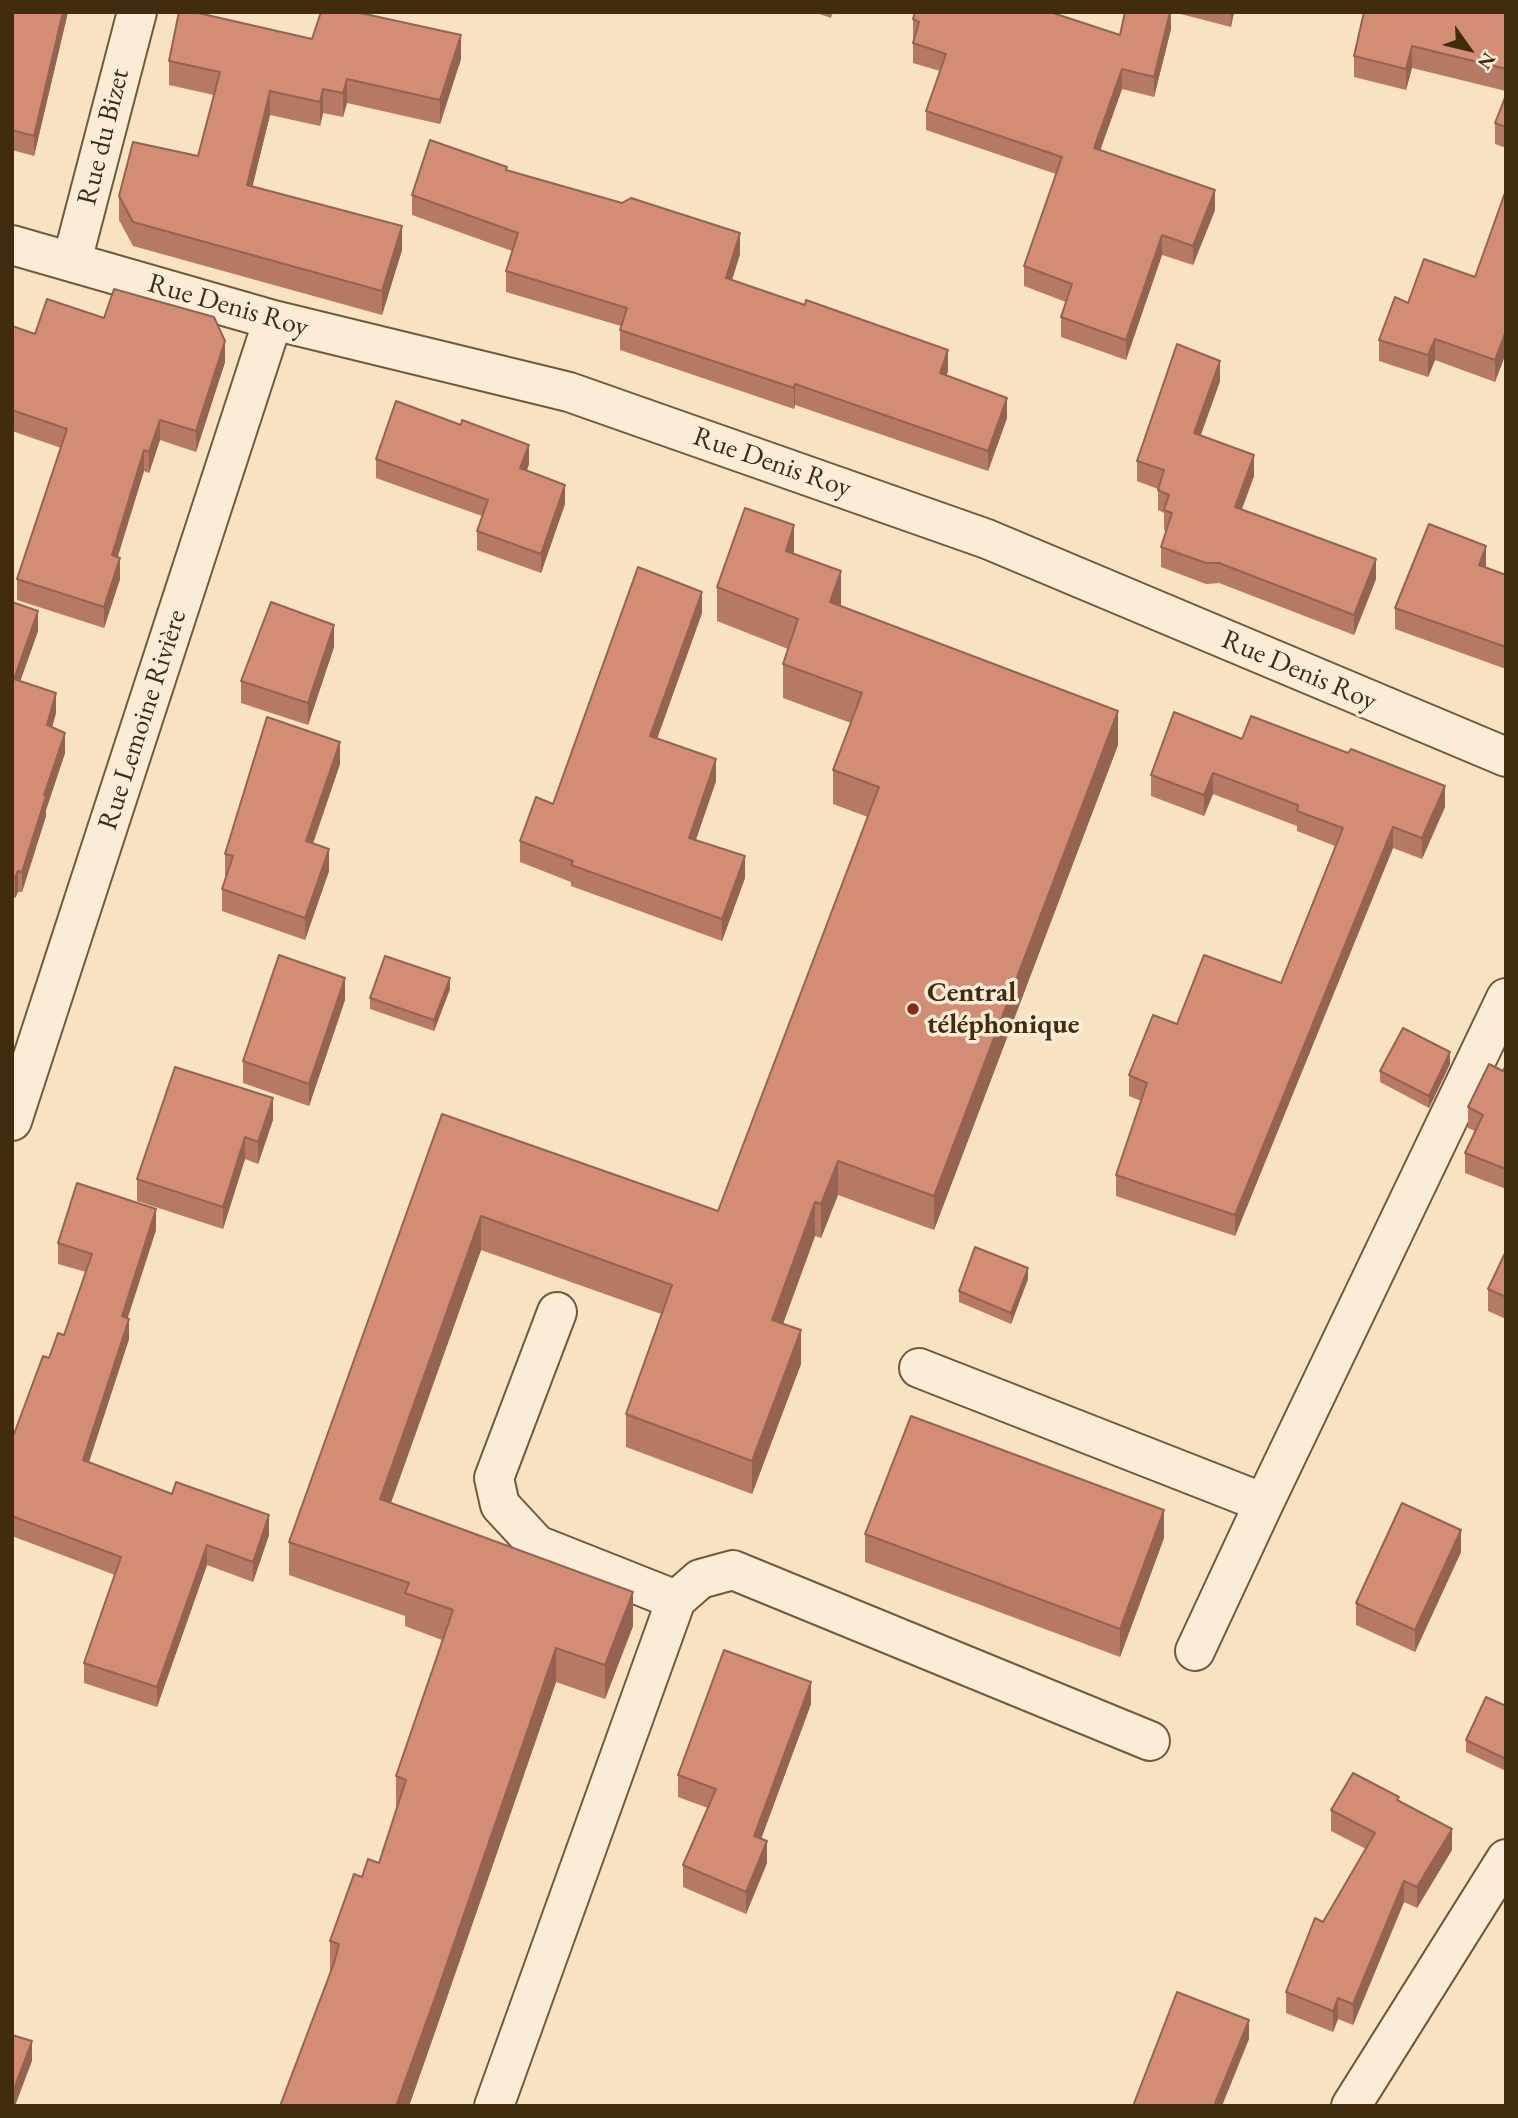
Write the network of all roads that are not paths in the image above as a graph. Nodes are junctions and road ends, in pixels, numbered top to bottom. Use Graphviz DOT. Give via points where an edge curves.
graph roads {
  1 [pos="137,12"];
  2 [pos="12,245"];
  3 [pos="72,261"];
  4 [pos="273,320"];
  5 [pos="1506,757"];
  6 [pos="1506,998"];
  7 [pos="12,1121"];
  8 [pos="557,1312"];
  9 [pos="919,1368"];
  10 [pos="1265,1503"];
  11 [pos="676,1600"];
  12 [pos="1195,1650"];
  13 [pos="1150,1741"];
  14 [pos="1506,1859"];
  15 [pos="494,2106"];
  16 [pos="1351,2106"];
  1 -- 3 [label="street, Rue du Bizet"];
  2 -- 3 [label="street, Rue Denis Roy"];
  3 -- 4 [label="street, Rue Denis Roy"];
  4 -- 5 [label="street, Rue Denis Roy" via="569,392 987,539"];
  4 -- 7 [label="street, Rue Lemoine Rivière"];
  6 -- 10 [label="street"];
  8 -- 11 [label="street" via="494,1478 500,1506 537,1545"];
  9 -- 10 [label="street"];
  10 -- 12 [label="street"];
  11 -- 13 [label="street" via="700,1579 733,1570"];
  11 -- 15 [label="street"];
  14 -- 16 [label="street"];
}
